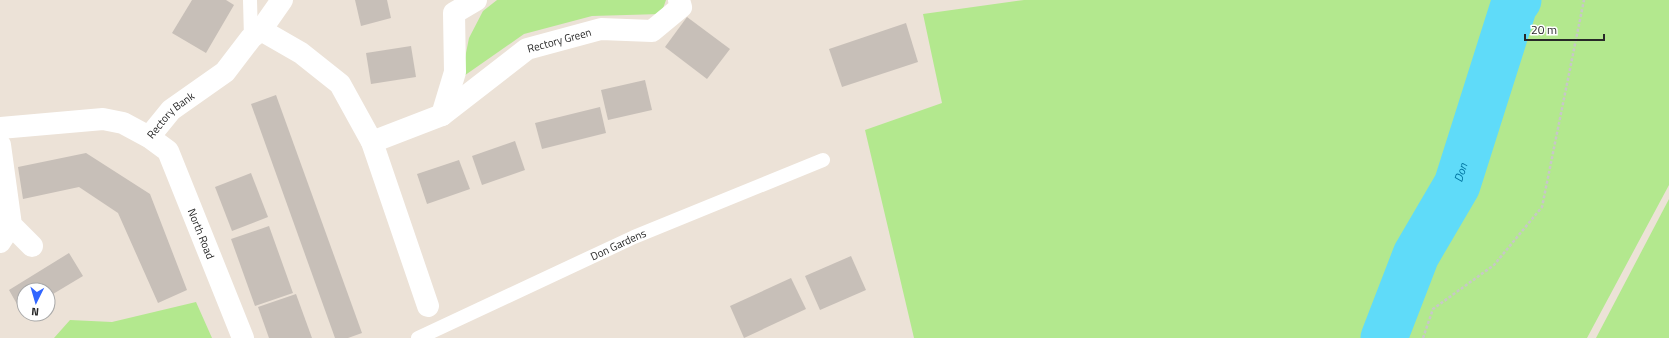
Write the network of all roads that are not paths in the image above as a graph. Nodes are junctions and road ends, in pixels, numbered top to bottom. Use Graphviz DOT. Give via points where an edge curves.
graph roads {
  1 [pos="250,0"];
  2 [pos="282,0"];
  3 [pos="476,0"];
  4 [pos="679,0"];
  5 [pos="256,34"];
  6 [pos="442,115"];
  7 [pos="0,128"];
  8 [pos="149,137"];
  9 [pos="372,142"];
  10 [pos="0,145"];
  11 [pos="823,160"];
  12 [pos="6,234"];
  13 [pos="32,246"];
  14 [pos="428,306"];
  15 [pos="243,338"];
  16 [pos="418,338"];
  1 -- 5 [label="lane"];
  2 -- 5 [label="street, Rectory Bank"];
  3 -- 6 [label="street" via="454,13 455,72"];
  4 -- 6 [label="street, Rectory Green" via="681,7 652,31 602,29 527,49"];
  5 -- 8 [label="street, Rectory Bank" via="225,72 171,110"];
  5 -- 9 [label="street" via="301,53 340,84"];
  6 -- 9 [label="street, Rectory Green"];
  7 -- 8 [label="street, Rectory Bank" via="103,119 123,123"];
  8 -- 15 [label="street, North Road" via="168,151"];
  9 -- 14 [label="street"];
  10 -- 12 [label="street"];
  11 -- 16 [label="lane, Don Gardens" via="634,237"];
  12 -- 13 [label="street"];
}
